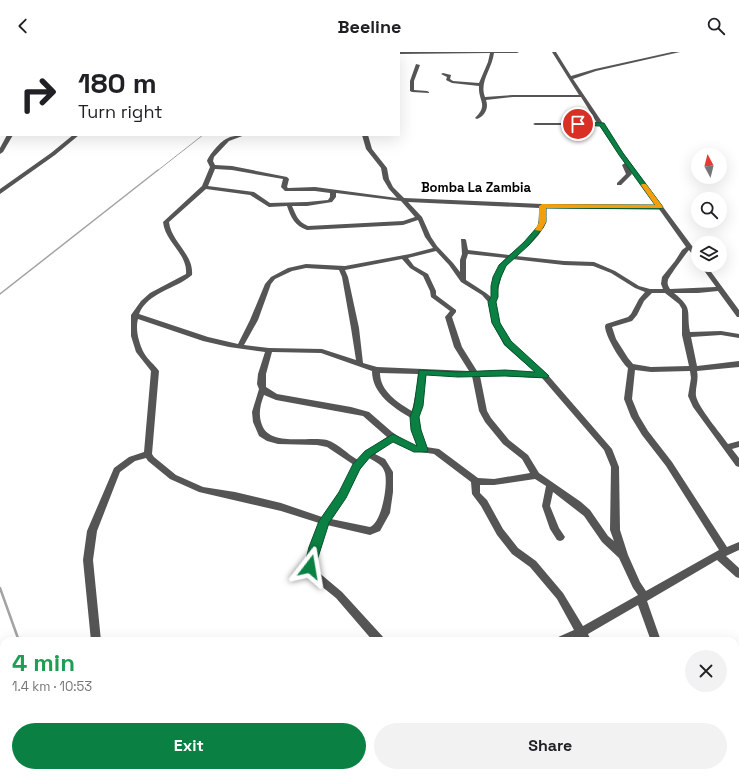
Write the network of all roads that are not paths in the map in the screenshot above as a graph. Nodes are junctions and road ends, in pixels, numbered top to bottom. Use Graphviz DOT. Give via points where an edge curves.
graph roads {
  1 [pos="454,52"];
  2 [pos="492,52"];
  3 [pos="517,52"];
  4 [pos="554,52"];
  5 [pos="678,52"];
  6 [pos="400,53"];
  7 [pos="418,65"];
  8 [pos="443,74"];
  9 [pos="570,78"];
  10 [pos="481,85"];
  11 [pos="427,92"];
  12 [pos="582,96"];
  13 [pos="483,99"];
  14 [pos="477,118"];
  15 [pos="535,124"];
  16 [pos="602,124"];
  17 [pos="9,136"];
  18 [pos="75,136"];
  19 [pos="239,136"];
  20 [pos="365,136"];
  21 [pos="0,152"];
  22 [pos="620,155"];
  23 [pos="213,167"];
  24 [pos="619,184"];
  25 [pos="205,187"];
  26 [pos="333,191"];
  27 [pos="0,192"];
  28 [pos="402,199"];
  29 [pos="289,205"];
  30 [pos="542,206"];
  31 [pos="660,207"];
  32 [pos="419,216"];
  33 [pos="463,240"];
  34 [pos="690,247"];
  35 [pos="437,249"];
  36 [pos="465,252"];
  37 [pos="513,256"];
  38 [pos="403,257"];
  39 [pos="341,268"];
  40 [pos="708,272"];
  41 [pos="464,281"];
  42 [pos="720,288"];
  43 [pos="650,292"];
  44 [pos="669,292"];
  45 [pos="492,302"];
  46 [pos="134,315"];
  47 [pos="739,315"];
  48 [pos="686,335"];
  49 [pos="739,336"];
  50 [pos="240,346"];
  51 [pos="269,350"];
  52 [pos="739,364"];
  53 [pos="360,365"];
  54 [pos="632,366"];
  55 [pos="694,368"];
  56 [pos="376,370"];
  57 [pos="422,372"];
  58 [pos="474,374"];
  59 [pos="544,376"];
  60 [pos="262,389"];
  61 [pos="415,417"];
  62 [pos="393,437"];
  63 [pos="739,444"];
  64 [pos="727,447"];
  65 [pos="423,450"];
  66 [pos="148,454"];
  67 [pos="368,454"];
  68 [pos="359,464"];
  69 [pos="739,464"];
  70 [pos="536,475"];
  71 [pos="476,481"];
  72 [pos="550,486"];
  73 [pos="324,521"];
  74 [pos="560,537"];
  75 [pos="739,546"];
  76 [pos="721,553"];
  77 [pos="623,555"];
  78 [pos="739,574"];
  79 [pos="643,598"];
  80 [pos="96,637"];
  81 [pos="376,637"];
  82 [pos="584,637"];
  83 [pos="655,637"];
  1 -- 2 [label="street"];
  1 -- 6 [label="street"];
  2 -- 3 [label="street"];
  2 -- 10 [label="street"];
  4 -- 9 [label="street"];
  5 -- 9 [label="street"];
  7 -- 11 [label="street" via="412,81 412,91"];
  8 -- 10 [label="street" via="449,76 448,80 452,82"];
  9 -- 12 [label="street"];
  10 -- 13 [label="street"];
  12 -- 13 [label="street" via="513,96"];
  12 -- 16 [label="street"];
  13 -- 14 [label="street" via="485,105 482,114"];
  15 -- 16 [label="street"];
  16 -- 31 [label="street"];
  17 -- 21 [label="street"];
  18 -- 27 [label="street"];
  19 -- 23 [label="street" via="227,140 210,159"];
  20 -- 28 [label="street" via="369,149 384,168 388,184"];
  22 -- 24 [label="street" via="629,174"];
  23 -- 25 [label="street"];
  23 -- 26 [label="street" via="285,178 284,187 287,190"];
  25 -- 29 [label="street" via="252,193 270,205"];
  25 -- 46 [label="street" via="166,222 165,226 187,262 190,275 141,304"];
  26 -- 28 [label="street"];
  26 -- 29 [label="street" via="330,201"];
  28 -- 30 [label="street"];
  28 -- 32 [label="street"];
  29 -- 32 [label="street" via="296,222 307,228 403,223"];
  30 -- 31 [label="street"];
  30 -- 37 [label="street" via="541,227"];
  31 -- 34 [label="street"];
  32 -- 35 [label="street" via="428,237"];
  33 -- 36 [label="street"];
  34 -- 44 [label="street" via="665,276 664,284"];
  35 -- 38 [label="street"];
  35 -- 41 [label="street"];
  36 -- 37 [label="street"];
  36 -- 41 [label="street"];
  37 -- 43 [label="street" via="594,264"];
  37 -- 45 [label="street" via="503,265 497,277"];
  38 -- 39 [label="street"];
  38 -- 58 [label="street" via="412,267 426,275 436,299 453,310 448,317 451,328 458,347"];
  39 -- 50 [label="street" via="298,266 273,278"];
  39 -- 53 [label="street" via="355,328"];
  40 -- 42 [label="street"];
  41 -- 45 [label="street"];
  42 -- 44 [label="street"];
  42 -- 47 [label="street"];
  43 -- 44 [label="street"];
  43 -- 54 [label="street" via="641,300 630,319 609,326 608,330"];
  44 -- 48 [label="street" via="682,302 685,309"];
  45 -- 59 [label="street" via="496,323 508,343"];
  46 -- 50 [label="street" via="206,340"];
  46 -- 66 [label="street" via="132,328 135,340 141,353 155,371"];
  48 -- 49 [label="street" via="721,333"];
  48 -- 55 [label="street"];
  50 -- 51 [label="street"];
  51 -- 53 [label="street" via="322,351"];
  51 -- 60 [label="street" via="264,366"];
  52 -- 55 [label="street"];
  53 -- 56 [label="street"];
  54 -- 55 [label="street"];
  54 -- 76 [label="street" via="628,399 635,417 669,464"];
  55 -- 64 [label="street" via="692,396 697,407"];
  56 -- 57 [label="street"];
  56 -- 61 [label="street" via="376,380 387,398"];
  57 -- 58 [label="street"];
  57 -- 61 [label="street"];
  58 -- 59 [label="street"];
  58 -- 70 [label="street" via="488,420 506,442 524,458"];
  59 -- 77 [label="street" via="599,437 612,458 615,467 615,530"];
  60 -- 62 [label="street" via="276,397 366,414"];
  60 -- 68 [label="street" via="255,406 255,418 262,434 282,442 328,443 352,462"];
  61 -- 65 [label="street" via="416,430"];
  62 -- 65 [label="street" via="417,450"];
  62 -- 67 [label="street"];
  63 -- 64 [label="street"];
  64 -- 69 [label="street"];
  65 -- 71 [label="street" via="436,451"];
  66 -- 73 [label="street" via="173,477 202,490 242,498"];
  66 -- 80 [label="street" via="132,460 117,470 92,531 88,560"];
  67 -- 68 [label="street"];
  67 -- 73 [label="street" via="382,461 389,472 385,513 377,528 370,531"];
  68 -- 73 [label="street"];
  70 -- 71 [label="street" via="494,482"];
  70 -- 72 [label="street"];
  71 -- 82 [label="street" via="476,494 500,532 515,551 533,564 560,596"];
  72 -- 74 [label="street" via="546,506"];
  72 -- 77 [label="street" via="566,495 587,513 605,539"];
  73 -- 81 [label="street" via="310,561 312,574 339,595"];
  75 -- 76 [label="street"];
  76 -- 78 [label="street"];
  76 -- 79 [label="street"];
  77 -- 79 [label="street"];
  79 -- 82 [label="street"];
  79 -- 83 [label="street"];
}
